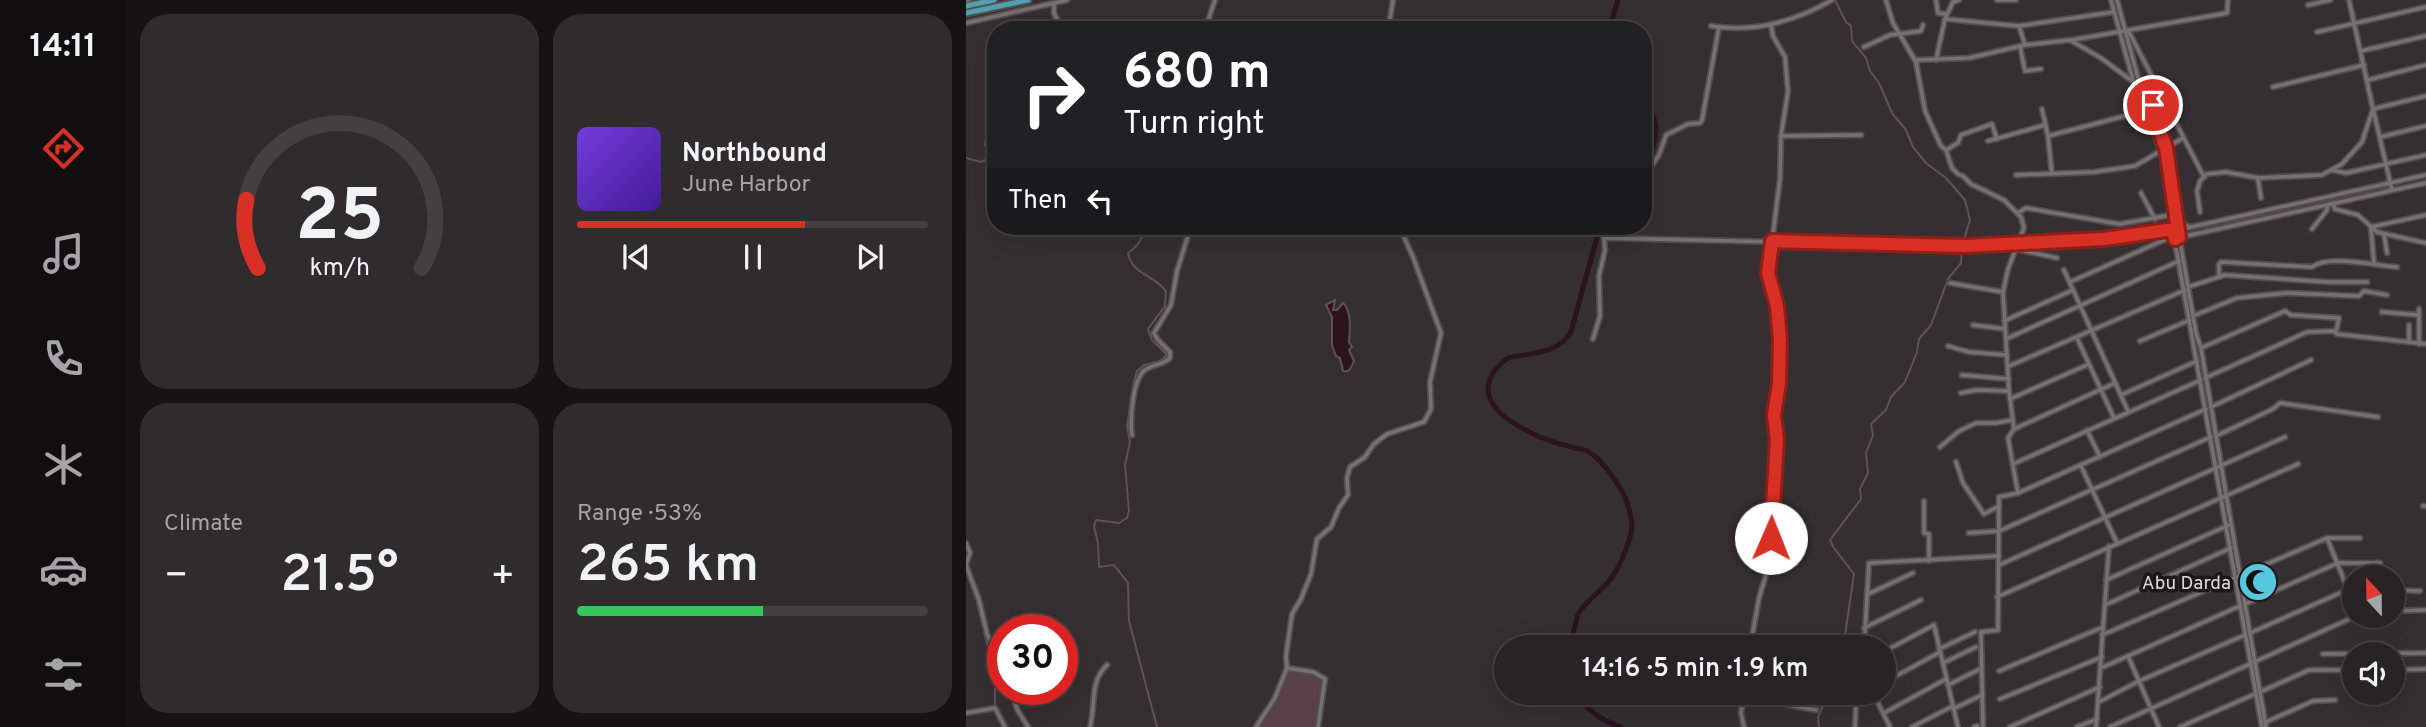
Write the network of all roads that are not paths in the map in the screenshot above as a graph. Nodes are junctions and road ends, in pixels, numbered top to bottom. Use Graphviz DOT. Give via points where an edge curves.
graph roads {
  1 [pos="994,0"];
  2 [pos="1028,0"];
  3 [pos="1067,0"];
  4 [pos="1215,0"];
  5 [pos="1393,0"];
  6 [pos="1886,0"];
  7 [pos="1937,0"];
  8 [pos="1959,0"];
  9 [pos="1997,0"];
  10 [pos="2016,0"];
  11 [pos="2111,0"];
  12 [pos="2119,0"];
  13 [pos="2228,0"];
  14 [pos="2330,0"];
  15 [pos="2349,0"];
  16 [pos="1831,1"];
  17 [pos="1010,2"];
  18 [pos="1054,3"];
  19 [pos="2308,5"];
  20 [pos="966,6"];
  21 [pos="2426,7"];
  22 [pos="2114,12"];
  23 [pos="966,13"];
  24 [pos="1946,16"];
  25 [pos="1058,21"];
  26 [pos="1208,21"];
  27 [pos="1389,21"];
  28 [pos="966,23"];
  29 [pos="2355,23"];
  30 [pos="1923,25"];
  31 [pos="1710,26"];
  32 [pos="1771,26"];
  33 [pos="2019,26"];
  34 [pos="1719,27"];
  35 [pos="2124,31"];
  36 [pos="2317,32"];
  37 [pos="1899,33"];
  38 [pos="2426,36"];
  39 [pos="2070,40"];
  40 [pos="2023,46"];
  41 [pos="1864,47"];
  42 [pos="2361,51"];
  43 [pos="1936,60"];
  44 [pos="1916,62"];
  45 [pos="2364,65"];
  46 [pos="2426,65"];
  47 [pos="2041,69"];
  48 [pos="2368,80"];
  49 [pos="2134,82"];
  50 [pos="2273,87"];
  51 [pos="2426,96"];
  52 [pos="2164,99"];
  53 [pos="2151,106"];
  54 [pos="2042,108"];
  55 [pos="2145,108"];
  56 [pos="2373,109"];
  57 [pos="2045,125"];
  58 [pos="2426,126"];
  59 [pos="1861,135"];
  60 [pos="1781,136"];
  61 [pos="2048,136"];
  62 [pos="2380,137"];
  63 [pos="2183,138"];
  64 [pos="1997,139"];
  65 [pos="1989,141"];
  66 [pos="2166,148"];
  67 [pos="1945,150"];
  68 [pos="2161,150"];
  69 [pos="2426,155"];
  70 [pos="2386,164"];
  71 [pos="1652,165"];
  72 [pos="2332,170"];
  73 [pos="2052,174"];
  74 [pos="2016,175"];
  75 [pos="2426,175"];
  76 [pos="2204,177"];
  77 [pos="2258,178"];
  78 [pos="2390,183"];
  79 [pos="2426,183"];
  80 [pos="2392,190"];
  81 [pos="2141,193"];
  82 [pos="2261,198"];
  83 [pos="2333,204"];
  84 [pos="2327,205"];
  85 [pos="2200,212"];
  86 [pos="2018,213"];
  87 [pos="2171,215"];
  88 [pos="2426,215"];
  89 [pos="2155,219"];
  90 [pos="2176,221"];
  91 [pos="2197,226"];
  92 [pos="2371,227"];
  93 [pos="2312,229"];
  94 [pos="2201,233"];
  95 [pos="2195,234"];
  96 [pos="2384,234"];
  97 [pos="1188,235"];
  98 [pos="1403,235"];
  99 [pos="1605,235"];
  100 [pos="2176,235"];
  101 [pos="1604,238"];
  102 [pos="1772,241"];
  103 [pos="2018,242"];
  104 [pos="2426,243"];
  105 [pos="2016,248"];
  106 [pos="2181,248"];
  107 [pos="2386,253"];
  108 [pos="2057,258"];
  109 [pos="2179,261"];
  110 [pos="2374,264"];
  111 [pos="2397,267"];
  112 [pos="2064,270"];
  113 [pos="2219,276"];
  114 [pos="2070,282"];
  115 [pos="2367,282"];
  116 [pos="1950,283"];
  117 [pos="2186,288"];
  118 [pos="2073,290"];
  119 [pos="2003,292"];
  120 [pos="2387,295"];
  121 [pos="2080,306"];
  122 [pos="2419,309"];
  123 [pos="2382,312"];
  124 [pos="2419,316"];
  125 [pos="2191,318"];
  126 [pos="2004,321"];
  127 [pos="2409,324"];
  128 [pos="1973,325"];
  129 [pos="2005,329"];
  130 [pos="2092,331"];
  131 [pos="2336,332"];
  132 [pos="2077,338"];
  133 [pos="1593,339"];
  134 [pos="2006,340"];
  135 [pos="2140,341"];
  136 [pos="2409,342"];
  137 [pos="2419,344"];
  138 [pos="2426,344"];
  139 [pos="1948,346"];
  140 [pos="2201,348"];
  141 [pos="2007,355"];
  142 [pos="2311,360"];
  143 [pos="2197,361"];
  144 [pos="2088,364"];
  145 [pos="2009,366"];
  146 [pos="1962,375"];
  147 [pos="2009,379"];
  148 [pos="2203,379"];
  149 [pos="2115,383"];
  150 [pos="2100,390"];
  151 [pos="2009,391"];
  152 [pos="1961,393"];
  153 [pos="2121,395"];
  154 [pos="2010,400"];
  155 [pos="2208,408"];
  156 [pos="2128,411"];
  157 [pos="2378,417"];
  158 [pos="2113,418"];
  159 [pos="2012,420"];
  160 [pos="2014,429"];
  161 [pos="2087,430"];
  162 [pos="1132,435"];
  163 [pos="2213,437"];
  164 [pos="2285,437"];
  165 [pos="1940,447"];
  166 [pos="2100,457"];
  167 [pos="1955,462"];
  168 [pos="2013,464"];
  169 [pos="2298,464"];
  170 [pos="2081,466"];
  171 [pos="2219,466"];
  172 [pos="2092,490"];
  173 [pos="2018,493"];
  174 [pos="2224,497"];
  175 [pos="1924,501"];
  176 [pos="1999,506"];
  177 [pos="2105,518"];
  178 [pos="2229,525"];
  179 [pos="1999,531"];
  180 [pos="1969,533"];
  181 [pos="2327,538"];
  182 [pos="2360,538"];
  183 [pos="2117,542"];
  184 [pos="966,543"];
  185 [pos="2109,546"];
  186 [pos="2232,547"];
  187 [pos="1998,556"];
  188 [pos="1929,561"];
  189 [pos="2338,563"];
  190 [pos="2380,563"];
  191 [pos="966,564"];
  192 [pos="1998,565"];
  193 [pos="2342,571"];
  194 [pos="1913,573"];
  195 [pos="2237,575"];
  196 [pos="2106,580"];
  197 [pos="2405,590"];
  198 [pos="2420,591"];
  199 [pos="2342,593"];
  200 [pos="1867,594"];
  201 [pos="1997,597"];
  202 [pos="1921,600"];
  203 [pos="2105,605"];
  204 [pos="2243,605"];
  205 [pos="2425,610"];
  206 [pos="2405,611"];
  207 [pos="2342,622"];
  208 [pos="2103,627"];
  209 [pos="1864,628"];
  210 [pos="1975,632"];
  211 [pos="987,634"];
  212 [pos="2247,634"];
  213 [pos="1752,635"];
  214 [pos="1864,635"];
  215 [pos="2102,635"];
  216 [pos="1896,646"];
  217 [pos="1976,647"];
  218 [pos="1940,651"];
  219 [pos="2426,653"];
  220 [pos="2323,654"];
  221 [pos="2128,656"];
  222 [pos="2102,657"];
  223 [pos="1943,663"];
  224 [pos="2252,663"];
  225 [pos="1107,665"];
  226 [pos="1287,668"];
  227 [pos="1982,668"];
  228 [pos="2101,668"];
  229 [pos="2426,669"];
  230 [pos="2342,670"];
  231 [pos="2405,670"];
  232 [pos="1999,671"];
  233 [pos="1896,676"];
  234 [pos="1946,679"];
  235 [pos="2139,681"];
  236 [pos="1948,685"];
  237 [pos="2100,687"];
  238 [pos="2258,693"];
  239 [pos="1982,695"];
  240 [pos="2000,699"];
  241 [pos="2335,700"];
  242 [pos="2099,702"];
  243 [pos="1016,705"];
  244 [pos="1742,705"];
  245 [pos="1794,705"];
  246 [pos="1856,705"];
  247 [pos="1880,705"];
  248 [pos="1953,708"];
  249 [pos="2151,708"];
  250 [pos="1816,710"];
  251 [pos="966,713"];
  252 [pos="1884,713"];
  253 [pos="2097,719"];
  254 [pos="2264,725"];
  255 [pos="1005,727"];
  256 [pos="1028,727"];
  257 [pos="1090,727"];
  258 [pos="1256,727"];
  259 [pos="1318,727"];
  260 [pos="1745,727"];
  261 [pos="1856,727"];
  262 [pos="1890,727"];
  263 [pos="1912,727"];
  264 [pos="1958,727"];
  265 [pos="1983,727"];
  266 [pos="2010,727"];
  267 [pos="2077,727"];
  268 [pos="2096,727"];
  269 [pos="2110,727"];
  270 [pos="2159,727"];
  271 [pos="2180,727"];
  272 [pos="2254,727"];
  1 -- 20 [label="main road"];
  2 -- 17 [label="main road"];
  3 -- 18 [label="street"];
  4 -- 26 [label="street"];
  5 -- 27 [label="street"];
  6 -- 37 [label="street"];
  7 -- 24 [label="street" via="1938,13"];
  8 -- 24 [label="street"];
  9 -- 10 [label="street"];
  11 -- 22 [label="street"];
  12 -- 35 [label="street"];
  13 -- 35 [label="street" via="2227,13"];
  14 -- 19 [label="street"];
  15 -- 29 [label="street"];
  16 -- 32 [label="street"];
  17 -- 23 [label="main road"];
  18 -- 25 [label="street"];
  18 -- 28 [label="street"];
  21 -- 29 [label="street"];
  22 -- 33 [label="street"];
  22 -- 35 [label="street"];
  24 -- 33 [label="street"];
  24 -- 43 [label="street"];
  29 -- 36 [label="street"];
  29 -- 42 [label="street"];
  30 -- 37 [label="street" via="1922,31"];
  31 -- 34 [label="street"];
  32 -- 34 [label="street"];
  32 -- 60 [label="street" via="1785,57 1787,101"];
  33 -- 40 [label="street"];
  34 -- 71 [label="street" via="1700,123 1666,135"];
  35 -- 39 [label="street"];
  35 -- 49 [label="street"];
  35 -- 52 [label="street"];
  35 -- 53 [label="street"];
  37 -- 41 [label="street"];
  37 -- 44 [label="street"];
  38 -- 42 [label="street"];
  39 -- 40 [label="street"];
  39 -- 49 [label="street"];
  40 -- 43 [label="street"];
  40 -- 47 [label="street" via="2025,71"];
  42 -- 45 [label="street"];
  43 -- 44 [label="street"];
  44 -- 67 [label="street" via="1925,111"];
  45 -- 48 [label="street"];
  45 -- 50 [label="street"];
  46 -- 48 [label="street"];
  48 -- 56 [label="street"];
  49 -- 55 [label="street"];
  51 -- 56 [label="street"];
  52 -- 53 [label="street"];
  52 -- 63 [label="street"];
  53 -- 55 [label="street"];
  53 -- 66 [label="street"];
  54 -- 57 [label="street"];
  55 -- 61 [label="street"];
  55 -- 68 [label="street"];
  56 -- 62 [label="street"];
  56 -- 72 [label="street" via="2362,142"];
  57 -- 61 [label="street"];
  57 -- 64 [label="street"];
  58 -- 62 [label="street"];
  59 -- 60 [label="street"];
  60 -- 102 [label="street"];
  61 -- 73 [label="street"];
  62 -- 70 [label="street"];
  63 -- 66 [label="street"];
  63 -- 76 [label="street"];
  64 -- 65 [label="street"];
  64 -- 67 [label="street" via="1992,124 1961,135"];
  66 -- 68 [label="street"];
  66 -- 90 [label="street"];
  67 -- 86 [label="street" via="1958,174"];
  68 -- 73 [label="street" via="2136,166"];
  68 -- 87 [label="street"];
  69 -- 70 [label="street"];
  70 -- 72 [label="street" via="2346,173"];
  70 -- 78 [label="street"];
  72 -- 77 [label="street" via="2322,176"];
  73 -- 74 [label="street"];
  75 -- 78 [label="street"];
  76 -- 77 [label="street" via="2226,172"];
  76 -- 85 [label="street" via="2197,191"];
  77 -- 82 [label="street"];
  78 -- 80 [label="street"];
  78 -- 91 [label="street"];
  79 -- 80 [label="street"];
  80 -- 83 [label="street"];
  81 -- 89 [label="street"];
  83 -- 84 [label="street"];
  83 -- 92 [label="street" via="2335,209 2358,215"];
  84 -- 93 [label="street"];
  84 -- 94 [label="street"];
  86 -- 89 [label="street" via="2026,208 2119,225"];
  86 -- 103 [label="street" via="2024,228"];
  87 -- 89 [label="street"];
  87 -- 100 [label="street"];
  88 -- 92 [label="street"];
  90 -- 91 [label="street"];
  90 -- 100 [label="street"];
  91 -- 94 [label="street"];
  91 -- 100 [label="street"];
  92 -- 96 [label="street"];
  92 -- 110 [label="street"];
  94 -- 95 [label="street"];
  95 -- 100 [label="street"];
  95 -- 106 [label="street"];
  96 -- 104 [label="street"];
  96 -- 107 [label="street"];
  97 -- 162 [label="street" via="1171,305 1154,333 1170,358 1146,369 1139,379"];
  98 -- 226 [label="street" via="1441,333 1430,382 1431,409 1424,422 1387,434 1350,467 1348,495 1331,527 1317,538 1311,574 1292,614"];
  99 -- 101 [label="street"];
  100 -- 103 [label="street"];
  100 -- 106 [label="street"];
  100 -- 109 [label="street"];
  100 -- 114 [label="street"];
  101 -- 102 [label="street"];
  101 -- 133 [label="street" via="1600,316"];
  102 -- 103 [label="street" via="1958,246"];
  102 -- 213 [label="street" via="1768,273 1780,340 1772,555"];
  103 -- 105 [label="street"];
  105 -- 108 [label="street"];
  105 -- 119 [label="street"];
  106 -- 117 [label="street"];
  109 -- 117 [label="street"];
  109 -- 121 [label="street"];
  110 -- 111 [label="street"];
  110 -- 113 [label="street" via="2345,261 2312,267 2221,262"];
  112 -- 114 [label="street"];
  113 -- 115 [label="street"];
  113 -- 117 [label="street"];
  114 -- 118 [label="street"];
  116 -- 119 [label="street"];
  117 -- 125 [label="street"];
  117 -- 130 [label="street"];
  118 -- 121 [label="street"];
  118 -- 126 [label="street"];
  119 -- 126 [label="street"];
  120 -- 125 [label="street" via="2364,291 2360,296 2287,293 2237,298"];
  121 -- 130 [label="street"];
  121 -- 134 [label="street"];
  122 -- 124 [label="street"];
  123 -- 124 [label="street"];
  124 -- 137 [label="street"];
  125 -- 135 [label="street"];
  125 -- 140 [label="street"];
  125 -- 143 [label="street"];
  126 -- 129 [label="street"];
  127 -- 136 [label="street"];
  128 -- 129 [label="street"];
  129 -- 134 [label="street"];
  130 -- 132 [label="street"];
  130 -- 149 [label="street"];
  131 -- 136 [label="street"];
  131 -- 140 [label="street" via="2339,318 2286,311"];
  131 -- 148 [label="street" via="2307,332"];
  132 -- 144 [label="street"];
  132 -- 145 [label="street"];
  134 -- 141 [label="street"];
  136 -- 137 [label="street"];
  137 -- 138 [label="street"];
  139 -- 141 [label="street"];
  140 -- 148 [label="street"];
  141 -- 145 [label="street"];
  142 -- 155 [label="street"];
  143 -- 148 [label="street"];
  143 -- 153 [label="street"];
  144 -- 150 [label="street"];
  144 -- 154 [label="street"];
  145 -- 147 [label="street"];
  146 -- 147 [label="street"];
  147 -- 151 [label="street"];
  148 -- 155 [label="street"];
  148 -- 156 [label="street"];
  149 -- 150 [label="street"];
  149 -- 153 [label="street"];
  150 -- 158 [label="street"];
  150 -- 160 [label="street"];
  151 -- 152 [label="street"];
  151 -- 154 [label="street"];
  153 -- 156 [label="street"];
  154 -- 159 [label="street"];
  155 -- 163 [label="street"];
  155 -- 166 [label="street"];
  156 -- 158 [label="street"];
  157 -- 163 [label="street" via="2280,403"];
  158 -- 161 [label="street"];
  159 -- 160 [label="street"];
  159 -- 165 [label="street" via="1976,423"];
  160 -- 168 [label="street" via="2008,438"];
  161 -- 166 [label="street"];
  161 -- 168 [label="street"];
  163 -- 171 [label="street"];
  163 -- 172 [label="street"];
  164 -- 171 [label="street"];
  166 -- 170 [label="street"];
  167 -- 176 [label="street" via="1984,514"];
  168 -- 173 [label="street"];
  169 -- 174 [label="street"];
  170 -- 172 [label="street"];
  170 -- 173 [label="street"];
  171 -- 174 [label="street"];
  171 -- 177 [label="street"];
  172 -- 177 [label="street"];
  172 -- 179 [label="street"];
  173 -- 176 [label="street" via="1999,497"];
  174 -- 178 [label="street"];
  174 -- 183 [label="street"];
  175 -- 188 [label="street"];
  176 -- 179 [label="street"];
  177 -- 183 [label="street"];
  177 -- 192 [label="street"];
  178 -- 186 [label="street"];
  178 -- 196 [label="street"];
  179 -- 180 [label="street"];
  179 -- 187 [label="street"];
  181 -- 182 [label="street"];
  181 -- 189 [label="street"];
  181 -- 195 [label="street"];
  183 -- 185 [label="street"];
  184 -- 191 [label="street" via="970,554"];
  185 -- 196 [label="street"];
  185 -- 201 [label="street"];
  186 -- 195 [label="street"];
  186 -- 203 [label="street"];
  187 -- 188 [label="street"];
  187 -- 192 [label="street"];
  188 -- 200 [label="street" via="1869,563"];
  189 -- 190 [label="street"];
  189 -- 193 [label="street"];
  189 -- 204 [label="street"];
  191 -- 211 [label="street"];
  192 -- 201 [label="street"];
  194 -- 200 [label="street"];
  195 -- 204 [label="street"];
  195 -- 215 [label="street"];
  196 -- 203 [label="street"];
  197 -- 198 [label="street"];
  199 -- 212 [label="street"];
  200 -- 209 [label="street"];
  201 -- 227 [label="street" via="1998,630 1981,632"];
  202 -- 209 [label="street"];
  203 -- 208 [label="street"];
  204 -- 212 [label="street"];
  204 -- 221 [label="street"];
  205 -- 206 [label="street"];
  207 -- 224 [label="street"];
  208 -- 215 [label="street"];
  208 -- 232 [label="street"];
  209 -- 214 [label="street"];
  210 -- 218 [label="street"];
  212 -- 224 [label="street"];
  212 -- 235 [label="street"];
  215 -- 222 [label="street"];
  216 -- 218 [label="street" via="1934,625"];
  217 -- 223 [label="street"];
  218 -- 223 [label="street"];
  218 -- 233 [label="street"];
  219 -- 220 [label="street"];
  221 -- 228 [label="street"];
  221 -- 235 [label="street"];
  222 -- 228 [label="street"];
  222 -- 240 [label="street"];
  223 -- 234 [label="street"];
  224 -- 238 [label="street"];
  224 -- 249 [label="street"];
  225 -- 257 [label="street" via="1094,683"];
  226 -- 258 [label="street"];
  226 -- 259 [label="street" via="1325,679"];
  227 -- 236 [label="street"];
  227 -- 239 [label="street"];
  228 -- 237 [label="street"];
  229 -- 231 [label="street"];
  230 -- 238 [label="street" via="2309,670"];
  234 -- 236 [label="street"];
  234 -- 252 [label="street"];
  235 -- 242 [label="street"];
  235 -- 249 [label="street"];
  236 -- 248 [label="street"];
  237 -- 242 [label="street"];
  237 -- 266 [label="street"];
  238 -- 254 [label="street"];
  238 -- 271 [label="street"];
  239 -- 248 [label="street"];
  239 -- 265 [label="street"];
  241 -- 254 [label="street" via="2313,701"];
  242 -- 253 [label="street"];
  243 -- 256 [label="street"];
  244 -- 260 [label="street"];
  245 -- 250 [label="street"];
  246 -- 261 [label="street"];
  247 -- 252 [label="street"];
  248 -- 263 [label="street"];
  248 -- 264 [label="street"];
  249 -- 269 [label="street"];
  249 -- 270 [label="street"];
  251 -- 255 [label="street" via="995,708"];
  252 -- 262 [label="street"];
  253 -- 267 [label="street"];
  253 -- 268 [label="street"];
  254 -- 272 [label="street"];
}
